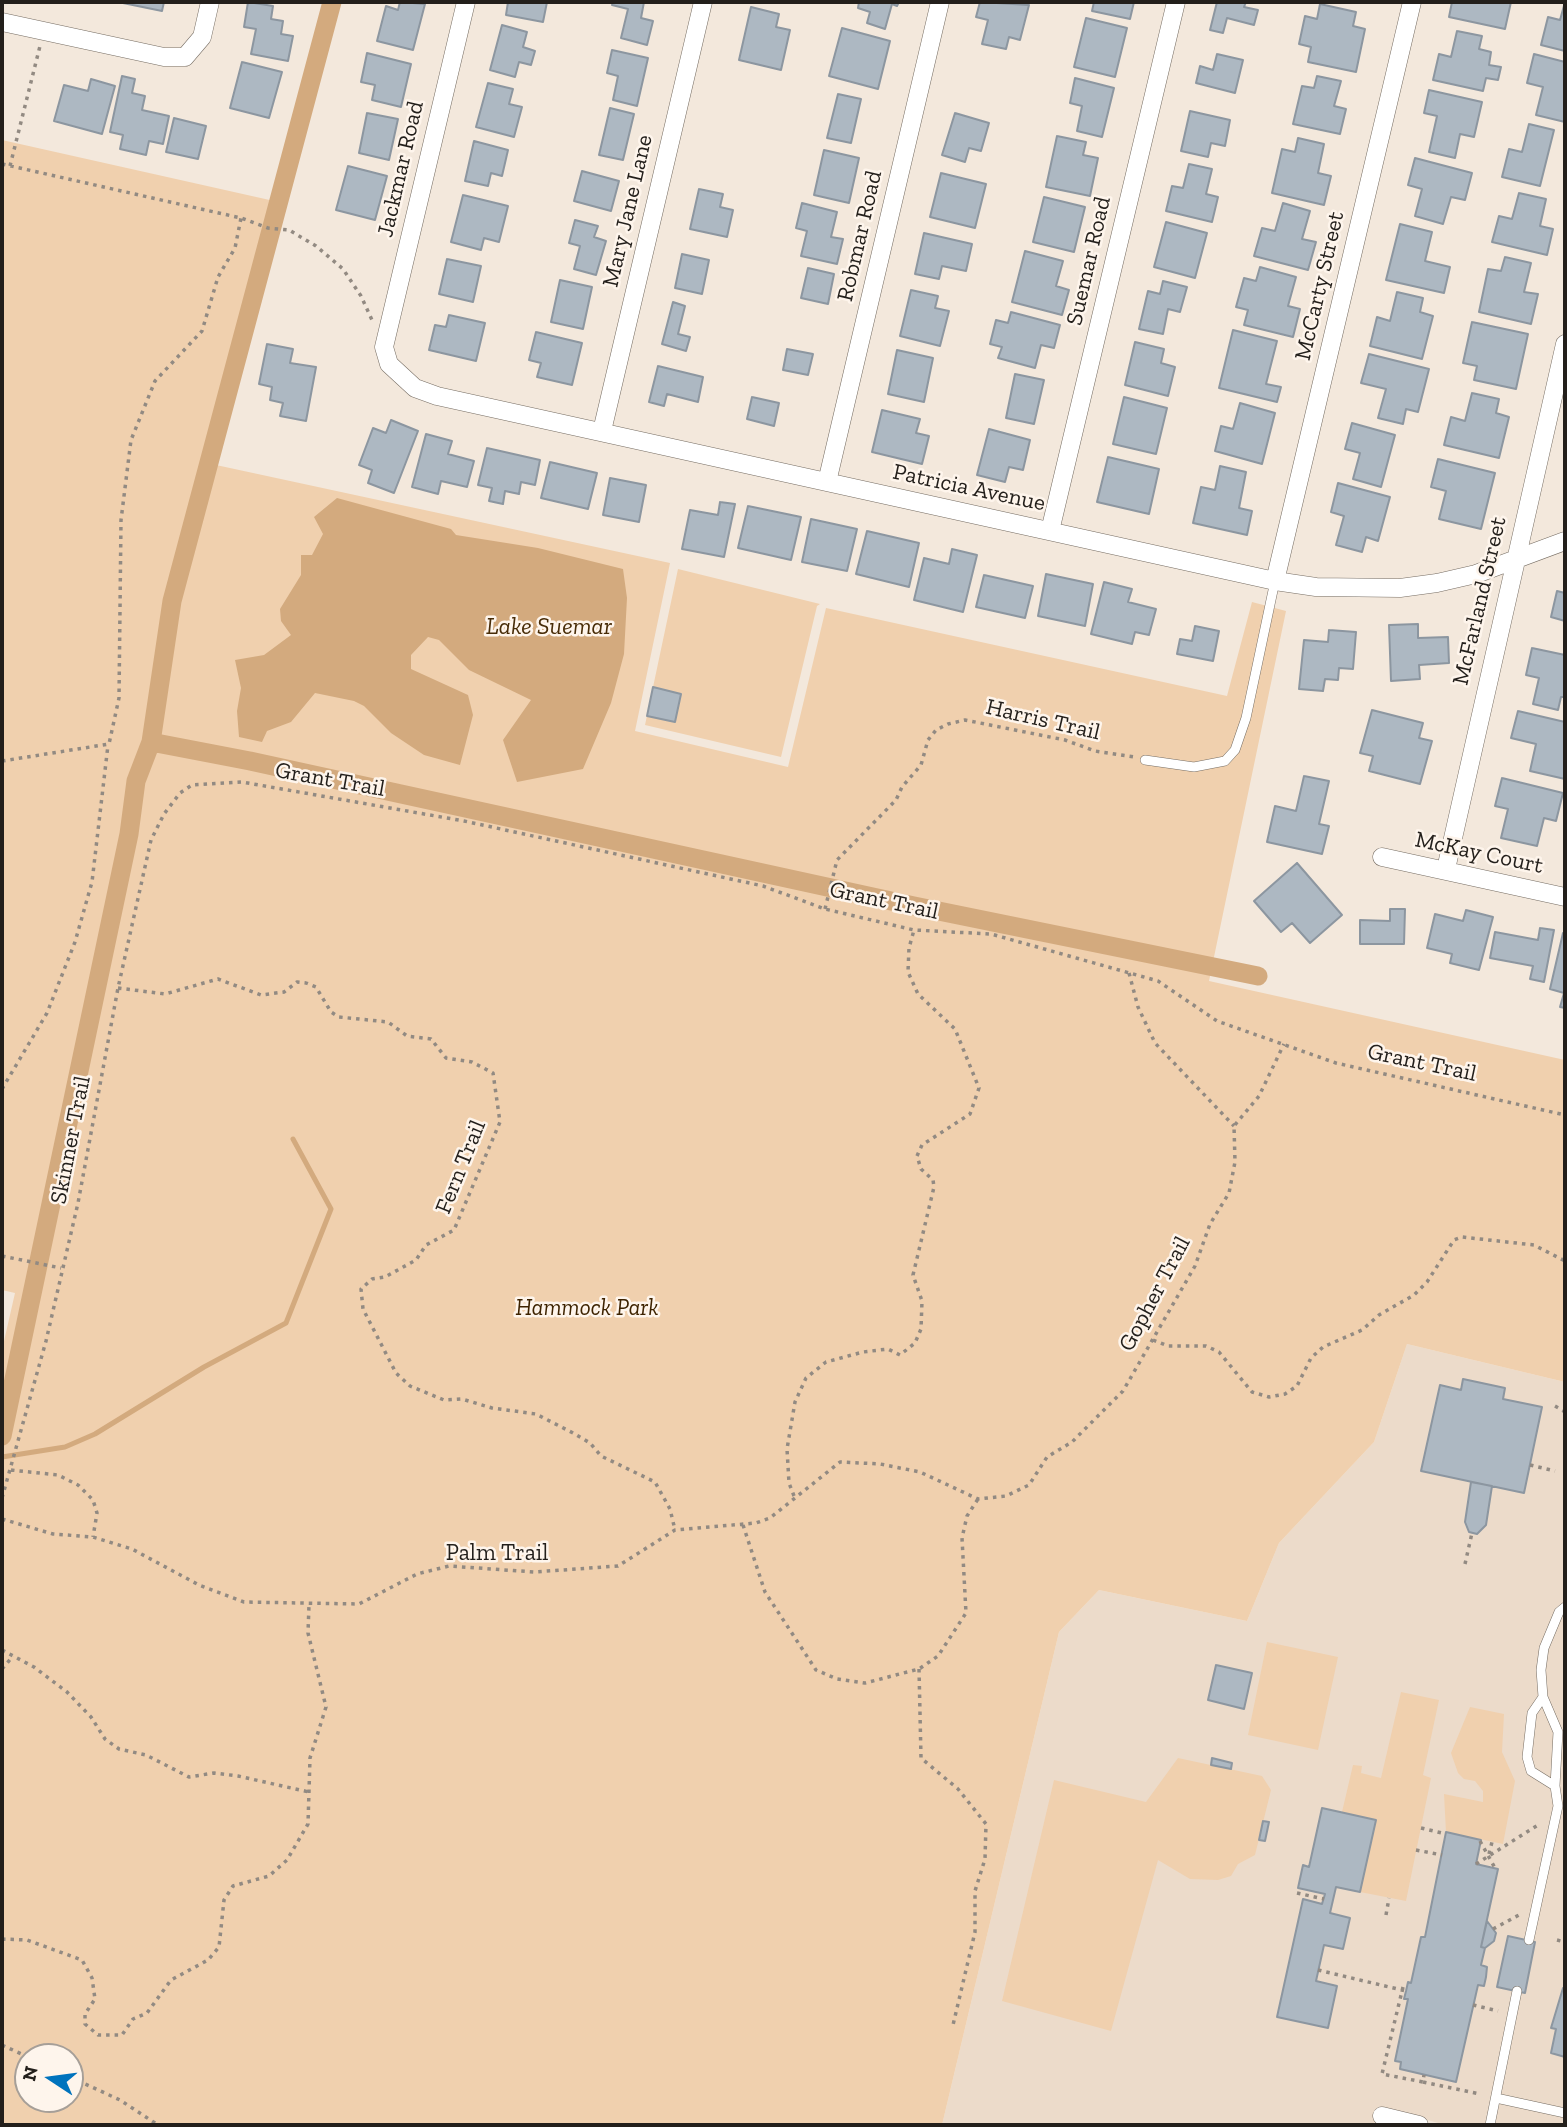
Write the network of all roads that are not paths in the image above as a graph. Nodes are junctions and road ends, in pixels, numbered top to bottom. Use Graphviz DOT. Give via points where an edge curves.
graph roads {
  1 [pos="210,2"];
  2 [pos="466,2"];
  3 [pos="703,2"];
  4 [pos="940,2"];
  5 [pos="1175,2"];
  6 [pos="1412,2"];
  7 [pos="2,22"];
  8 [pos="1565,344"];
  9 [pos="384,347"];
  10 [pos="602,432"];
  11 [pos="827,482"];
  12 [pos="1050,531"];
  13 [pos="1565,541"];
  14 [pos="1514,559"];
  15 [pos="1275,581"];
  16 [pos="1145,760"];
  17 [pos="1382,857"];
  18 [pos="1446,869"];
  19 [pos="1565,897"];
  20 [pos="1565,1606"];
  21 [pos="1543,1697"];
  22 [pos="1562,1735"];
  23 [pos="1556,1786"];
  24 [pos="1528,1940"];
  25 [pos="1517,1991"];
  26 [pos="1496,2098"];
  27 [pos="1565,2113"];
  28 [pos="1382,2116"];
  29 [pos="1419,2125"];
  30 [pos="1490,2125"];
  1 -- 7 [label="street" via="202,37 185,58"];
  2 -- 9 [label="street, Jackmar Road"];
  3 -- 10 [label="street, Mary Jane Lane"];
  4 -- 11 [label="street, Robmar Road"];
  5 -- 12 [label="street, Suemar Road"];
  6 -- 15 [label="street, McCarty Street"];
  8 -- 14 [label="street, McFarland Street"];
  9 -- 10 [label="street, Patricia Avenue" via="399,377 415,388"];
  10 -- 11 [label="street, Patricia Avenue"];
  11 -- 12 [label="street, Patricia Avenue"];
  12 -- 15 [label="street, Patricia Avenue"];
  13 -- 14 [label="street, Patricia Avenue"];
  14 -- 15 [label="street, Patricia Avenue" via="1476,575 1400,588 1316,587"];
  14 -- 18 [label="street, McFarland Street"];
  15 -- 16 [label="lane" via="1235,750 1224,761 1194,767"];
  17 -- 18 [label="street, McKay Court"];
  18 -- 19 [label="street, McKay Court"];
  20 -- 21 [label="lane" via="1544,1648"];
  21 -- 22 [label="lane"];
  21 -- 23 [label="lane" via="1532,1713 1527,1757 1531,1771"];
  22 -- 23 [label="lane"];
  23 -- 24 [label="lane" via="1558,1806"];
  25 -- 26 [label="lane"];
  26 -- 27 [label="lane"];
  26 -- 30 [label="lane"];
  28 -- 29 [label="street"];
}
